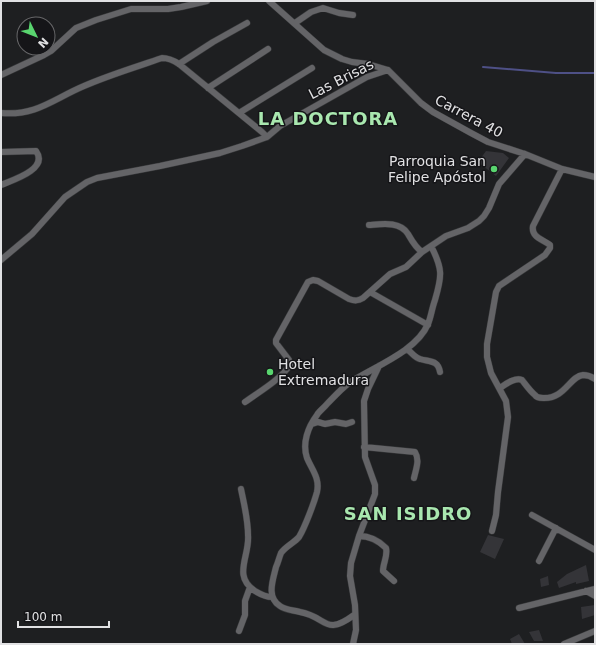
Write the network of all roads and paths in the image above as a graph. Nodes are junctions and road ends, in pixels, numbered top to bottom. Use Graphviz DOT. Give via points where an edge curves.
graph roads {
  1 [pos="207,1"];
  2 [pos="269,1"];
  3 [pos="353,15"];
  4 [pos="247,23"];
  5 [pos="295,23"];
  6 [pos="268,49"];
  7 [pos="179,64"];
  8 [pos="312,68"];
  9 [pos="388,70"];
  10 [pos="1,75"];
  11 [pos="208,88"];
  12 [pos="1,113"];
  13 [pos="239,113"];
  14 [pos="267,137"];
  15 [pos="1,152"];
  16 [pos="525,154"];
  17 [pos="562,169"];
  18 [pos="595,177"];
  19 [pos="1,185"];
  20 [pos="369,225"];
  21 [pos="431,246"];
  22 [pos="422,252"];
  23 [pos="1,260"];
  24 [pos="370,292"];
  25 [pos="428,325"];
  26 [pos="407,349"];
  27 [pos="380,364"];
  28 [pos="440,372"];
  29 [pos="595,379"];
  30 [pos="500,388"];
  31 [pos="245,402"];
  32 [pos="352,422"];
  33 [pos="312,424"];
  34 [pos="364,447"];
  35 [pos="414,478"];
  36 [pos="241,489"];
  37 [pos="532,515"];
  38 [pos="556,528"];
  39 [pos="492,531"];
  40 [pos="358,536"];
  41 [pos="595,550"];
  42 [pos="539,561"];
  43 [pos="394,581"];
  44 [pos="250,587"];
  45 [pos="595,589"];
  46 [pos="586,591"];
  47 [pos="595,596"];
  48 [pos="272,597"];
  49 [pos="520,608"];
  50 [pos="354,615"];
  51 [pos="239,631"];
  52 [pos="595,631"];
  53 [pos="353,644"];
  54 [pos="564,644"];
  1 -- 10 [label="street" via="168,9 131,9 96,20 76,28 51,51"];
  2 -- 5 [label="street, Carrera 40"];
  3 -- 5 [label="street" via="323,8 311,12"];
  4 -- 7 [label="street"];
  5 -- 9 [label="street, Carrera 40" via="324,50 342,59"];
  6 -- 11 [label="street"];
  7 -- 11 [label="street"];
  7 -- 12 [label="street" via="172,59 162,58 84,86 34,110"];
  8 -- 13 [label="street"];
  9 -- 14 [label="street, Las Brisas" via="368,77 311,108 280,126"];
  9 -- 16 [label="street, Carrera 40" via="421,104 433,112 488,142"];
  11 -- 13 [label="street"];
  13 -- 14 [label="street"];
  14 -- 23 [label="street, Las Brisas" via="220,153 87,182 65,197 32,234"];
  15 -- 19 [label="street" via="32,150 38,154 37,165 32,172"];
  16 -- 17 [label="street, Carrera 40"];
  16 -- 21 [label="street" via="500,184 479,221"];
  17 -- 18 [label="street, Carrera 40"];
  17 -- 30 [label="street" via="532,231 550,245 550,248 545,255 499,286 496,292 487,357 491,373"];
  20 -- 22 [label="street" via="401,226"];
  21 -- 22 [label="street"];
  21 -- 25 [label="street" via="440,265 441,281"];
  22 -- 24 [label="street" via="406,267 390,274"];
  24 -- 25 [label="street"];
  24 -- 31 [label="street" via="359,301 354,301 318,281 308,282 276,340 290,365"];
  25 -- 26 [label="street"];
  26 -- 27 [label="street"];
  26 -- 28 [label="street" via="419,359 437,364"];
  27 -- 33 [label="street" via="348,384 317,415"];
  27 -- 34 [label="street" via="364,401"];
  29 -- 30 [label="street" via="579,376 554,398 539,398 520,379"];
  30 -- 39 [label="street" via="506,401 508,417"];
  32 -- 33 [label="street"];
  33 -- 48 [label="street" via="305,438 305,448 317,477 317,493 299,537 282,552 278,560 272,579"];
  34 -- 35 [label="street" via="415,452 418,462"];
  34 -- 40 [label="street" via="375,485 375,494"];
  36 -- 44 [label="street" via="249,545 242,569 246,583"];
  37 -- 38 [label="street"];
  38 -- 41 [label="street"];
  38 -- 42 [label="street"];
  40 -- 43 [label="street" via="367,536 386,548 383,571"];
  40 -- 50 [label="street" via="350,563"];
  44 -- 48 [label="street"];
  44 -- 51 [label="street" via="244,601 245,614"];
  45 -- 46 [label="street"];
  46 -- 47 [label="street"];
  46 -- 49 [label="street"];
  48 -- 50 [label="street" via="281,607 308,614 330,626 338,625"];
  50 -- 53 [label="street" via="356,630"];
  52 -- 54 [label="street"];
}
